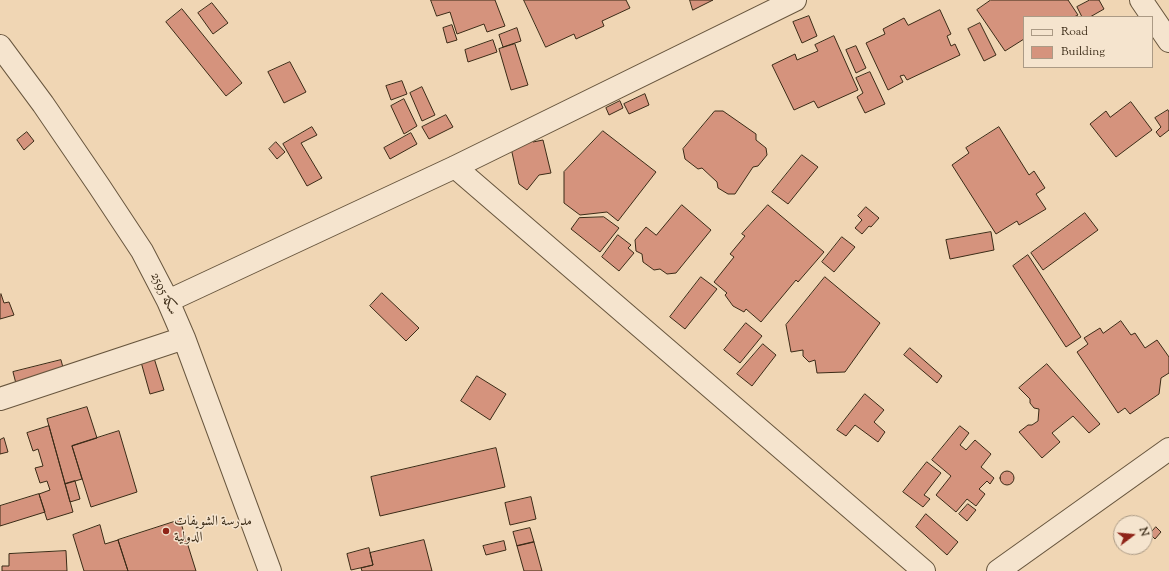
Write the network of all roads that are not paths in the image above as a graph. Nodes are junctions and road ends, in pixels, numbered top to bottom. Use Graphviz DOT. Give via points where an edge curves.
graph roads {
  1 [pos="1141,0"];
  2 [pos="785,2"];
  3 [pos="1152,16"];
  4 [pos="1153,17"];
  5 [pos="1169,40"];
  6 [pos="0,46"];
  7 [pos="455,167"];
  8 [pos="168,301"];
  9 [pos="184,338"];
  10 [pos="0,399"];
  11 [pos="1169,449"];
  12 [pos="270,571"];
  13 [pos="924,571"];
  14 [pos="998,571"];
  1 -- 3 [label="street"];
  2 -- 7 [label="street"];
  4 -- 5 [label="street"];
  6 -- 8 [label="street, سكة 2595" via="108,199 142,251"];
  7 -- 8 [label="street"];
  7 -- 13 [label="street"];
  8 -- 9 [label="street, سكة 2595"];
  9 -- 10 [label="street"];
  9 -- 12 [label="street, سكة 2595"];
  11 -- 14 [label="street"];
}
